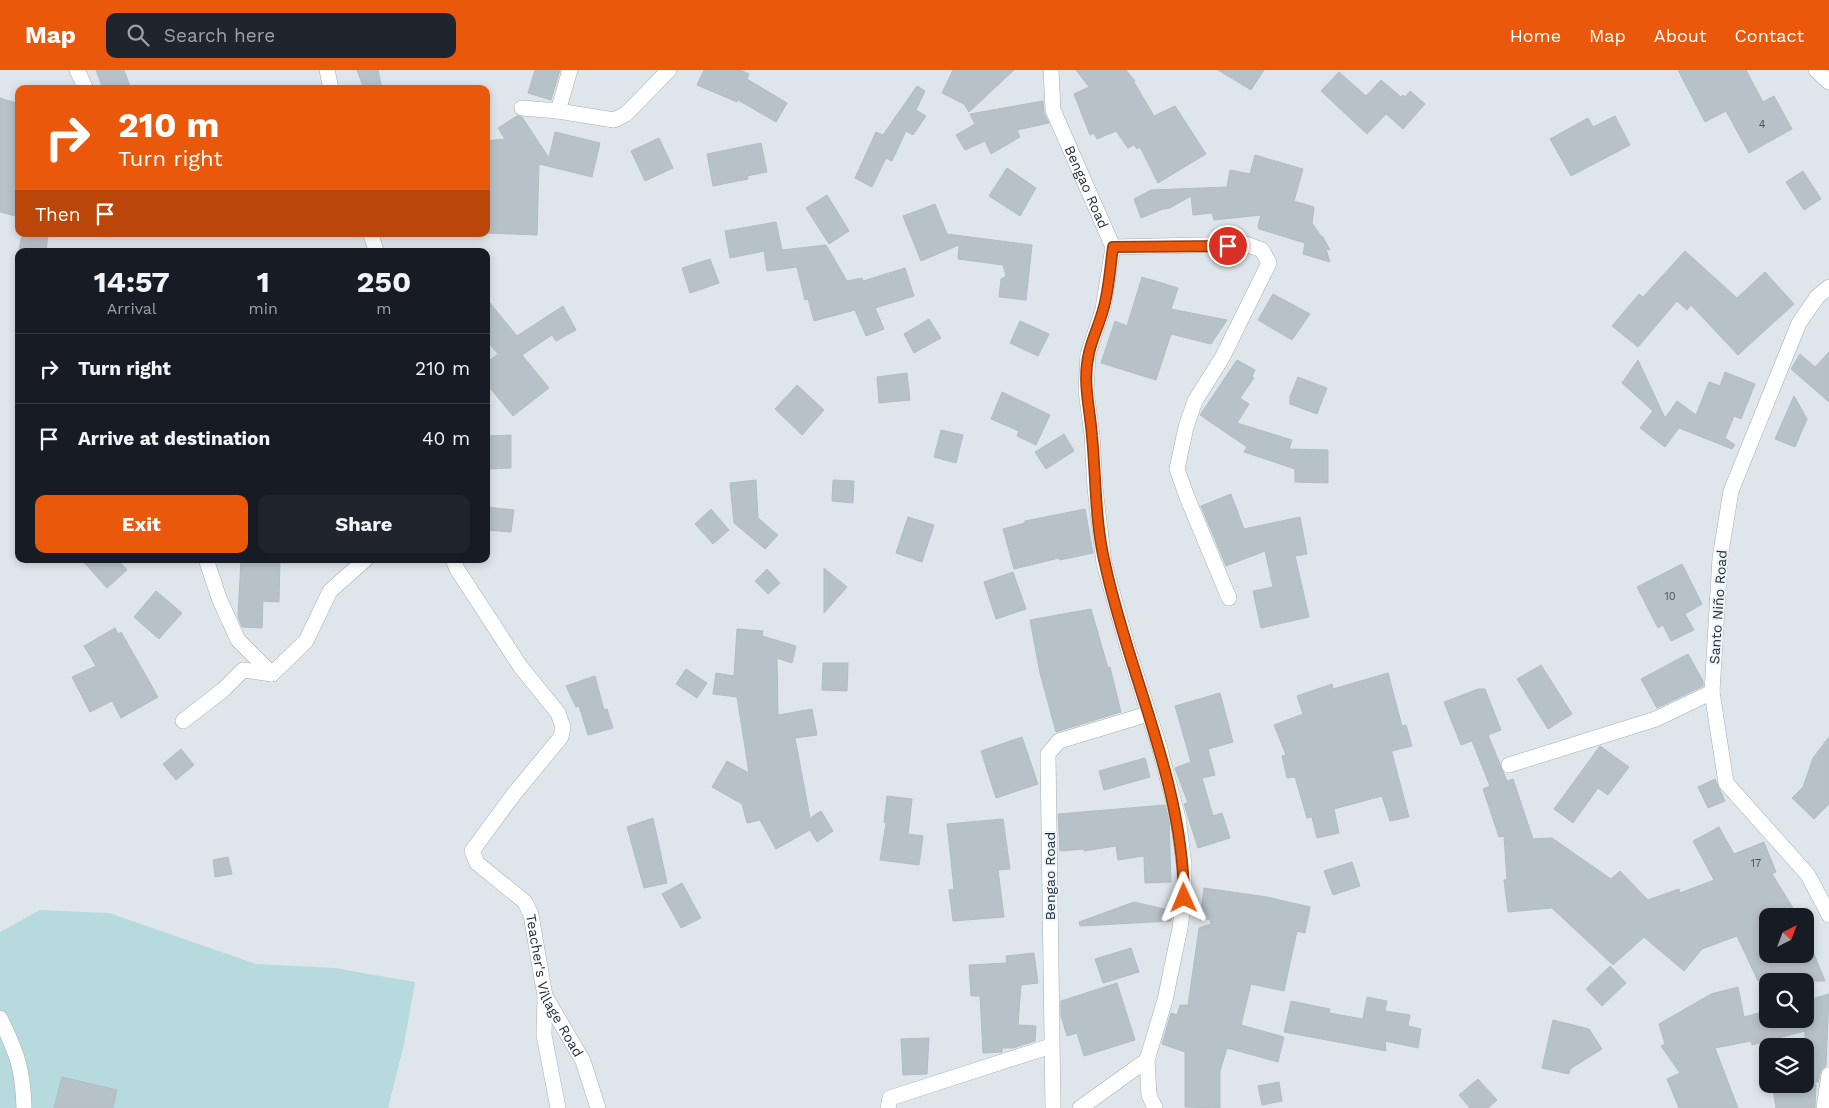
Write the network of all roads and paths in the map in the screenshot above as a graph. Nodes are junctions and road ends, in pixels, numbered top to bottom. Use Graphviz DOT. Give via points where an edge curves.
graph roads {
  1 [pos="77,70"];
  2 [pos="327,70"];
  3 [pos="570,70"];
  4 [pos="669,70"];
  5 [pos="1051,70"];
  6 [pos="1816,70"];
  7 [pos="1829,82"];
  8 [pos="84,85"];
  9 [pos="330,85"];
  10 [pos="522,108"];
  11 [pos="558,111"];
  12 [pos="1113,247"];
  13 [pos="1829,288"];
  14 [pos="207,563"];
  15 [pos="362,563"];
  16 [pos="454,563"];
  17 [pos="1229,598"];
  18 [pos="272,674"];
  19 [pos="1712,692"];
  20 [pos="1148,714"];
  21 [pos="183,721"];
  22 [pos="1509,765"];
  23 [pos="1829,914"];
  24 [pos="545,996"];
  25 [pos="0,1018"];
  26 [pos="1051,1046"];
  27 [pos="1148,1060"];
  28 [pos="1829,1075"];
  29 [pos="24,1108"];
  30 [pos="558,1108"];
  31 [pos="598,1108"];
  32 [pos="888,1108"];
  33 [pos="1053,1108"];
  34 [pos="1080,1108"];
  35 [pos="1155,1108"];
  36 [pos="1824,1108"];
  1 -- 8 [label="street"];
  2 -- 9 [label="street"];
  3 -- 11 [label="street"];
  4 -- 11 [label="street" via="626,114 614,120"];
  5 -- 12 [label="street, Bengao Road" via="1053,110"];
  6 -- 7 [label="street"];
  10 -- 11 [label="street"];
  12 -- 17 [label="street" via="1246,244 1262,250 1269,263 1222,358 1195,402 1177,469"];
  12 -- 20 [label="street" via="1103,309 1088,354 1086,391 1104,563"];
  13 -- 19 [label="street, Santo Niño Road" via="1817,297 1799,323 1731,491 1720,558"];
  14 -- 18 [label="street" via="238,640"];
  15 -- 18 [label="street" via="330,591 306,641"];
  16 -- 24 [label="street, Teacher's Village Road" via="520,666 558,713 563,727 560,737 472,851 477,863 525,902 531,915"];
  18 -- 21 [label="street" via="243,670"];
  19 -- 22 [label="street" via="1656,719"];
  19 -- 23 [label="street, Santo Niño Road" via="1726,783 1808,874"];
  20 -- 26 [label="street, Bengao Road" via="1059,741 1048,754"];
  20 -- 27 [label="street" via="1178,818 1184,898 1165,1000"];
  24 -- 30 [label="street" via="544,1035"];
  24 -- 31 [label="street, Teacher's Village Road" via="583,1061"];
  25 -- 29 [label="street" via="18,1054"];
  26 -- 32 [label="street" via="890,1098"];
  26 -- 33 [label="street, Bengao Road"];
  27 -- 34 [label="street"];
  27 -- 35 [label="street" via="1149,1095"];
  28 -- 36 [label="street"];
}
